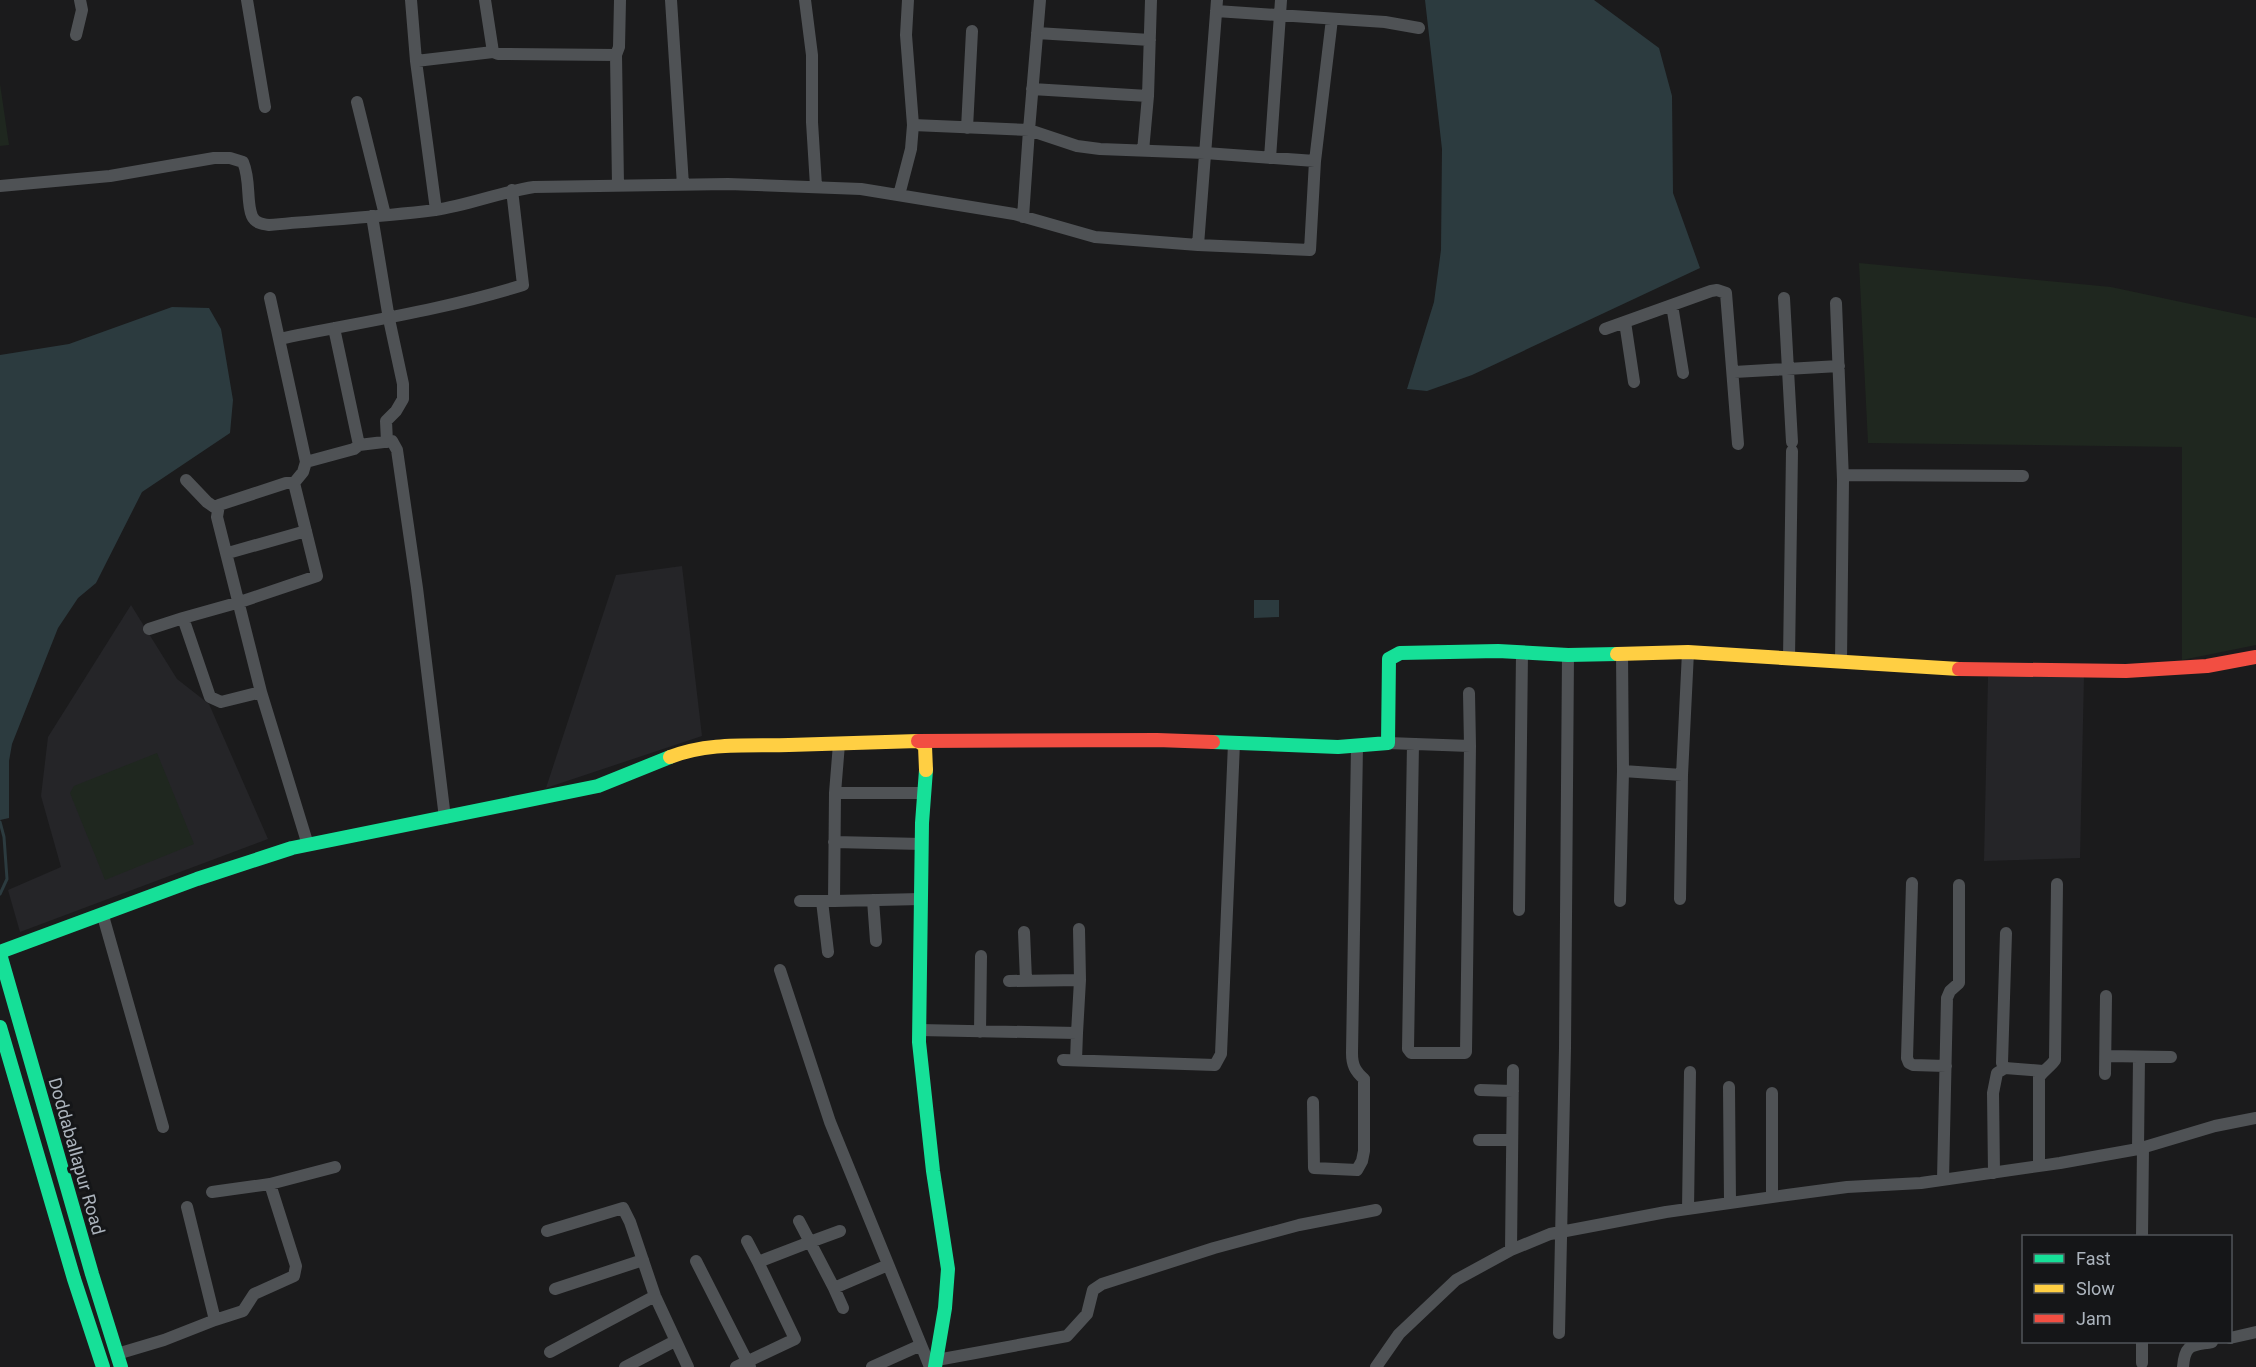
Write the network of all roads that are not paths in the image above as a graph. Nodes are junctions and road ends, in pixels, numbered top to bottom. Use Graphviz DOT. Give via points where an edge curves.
graph roads {
  1 [pos="80,0"];
  2 [pos="247,0"];
  3 [pos="411,0"];
  4 [pos="485,0"];
  5 [pos="620,0"];
  6 [pos="671,0"];
  7 [pos="805,0"];
  8 [pos="908,0"];
  9 [pos="1040,0"];
  10 [pos="1151,0"];
  11 [pos="1281,0"];
  12 [pos="1217,6"];
  13 [pos="1279,16"];
  14 [pos="1332,19"];
  15 [pos="1419,28"];
  16 [pos="972,31"];
  17 [pos="1037,33"];
  18 [pos="76,35"];
  19 [pos="1150,40"];
  20 [pos="493,52"];
  21 [pos="616,55"];
  22 [pos="416,61"];
  23 [pos="1032,89"];
  24 [pos="1148,96"];
  25 [pos="357,102"];
  26 [pos="265,107"];
  27 [pos="913,125"];
  28 [pos="967,128"];
  29 [pos="1029,130"];
  30 [pos="1143,151"];
  31 [pos="1205,153"];
  32 [pos="1270,158"];
  33 [pos="1315,161"];
  34 [pos="683,184"];
  35 [pos="618,185"];
  36 [pos="0,186"];
  37 [pos="816,186"];
  38 [pos="512,190"];
  39 [pos="898,195"];
  40 [pos="436,210"];
  41 [pos="379,215"];
  42 [pos="1023,217"];
  43 [pos="1198,245"];
  44 [pos="270,298"];
  45 [pos="1784,298"];
  46 [pos="1836,303"];
  47 [pos="1672,304"];
  48 [pos="389,319"];
  49 [pos="1625,322"];
  50 [pos="334,328"];
  51 [pos="1605,329"];
  52 [pos="279,339"];
  53 [pos="1839,366"];
  54 [pos="1788,368"];
  55 [pos="1734,372"];
  56 [pos="1683,373"];
  57 [pos="1634,382"];
  58 [pos="387,442"];
  59 [pos="1738,444"];
  60 [pos="359,445"];
  61 [pos="306,462"];
  62 [pos="1843,475"];
  63 [pos="2023,476"];
  64 [pos="186,480"];
  65 [pos="294,483"];
  66 [pos="217,509"];
  67 [pos="306,531"];
  68 [pos="228,553"];
  69 [pos="240,602"];
  70 [pos="183,618"];
  71 [pos="149,629"];
  72 [pos="1522,652"];
  73 [pos="1688,652"];
  74 [pos="1622,653"];
  75 [pos="1568,655"];
  76 [pos="2256,657"];
  77 [pos="1789,659"];
  78 [pos="1841,662"];
  79 [pos="261,692"];
  80 [pos="1469,693"];
  81 [pos="918,741"];
  82 [pos="1234,743"];
  83 [pos="1388,743"];
  84 [pos="839,744"];
  85 [pos="1413,744"];
  86 [pos="1357,746"];
  87 [pos="1470,746"];
  88 [pos="1623,771"];
  89 [pos="1682,775"];
  90 [pos="835,793"];
  91 [pos="924,793"];
  92 [pos="445,818"];
  93 [pos="834,842"];
  94 [pos="922,844"];
  95 [pos="308,845"];
  96 [pos="1912,883"];
  97 [pos="2057,884"];
  98 [pos="1959,885"];
  99 [pos="921,899"];
  100 [pos="1680,899"];
  101 [pos="873,900"];
  102 [pos="800,901"];
  103 [pos="828,901"];
  104 [pos="1620,901"];
  105 [pos="1520,910"];
  106 [pos="103,916"];
  107 [pos="1079,929"];
  108 [pos="1024,932"];
  109 [pos="2006,933"];
  110 [pos="876,941"];
  111 [pos="828,952"];
  112 [pos="0,953"];
  113 [pos="981,956"];
  114 [pos="780,970"];
  115 [pos="1026,980"];
  116 [pos="1080,980"];
  117 [pos="1009,981"];
  118 [pos="2106,996"];
  119 [pos="0,1027"];
  120 [pos="919,1030"];
  121 [pos="980,1032"];
  122 [pos="1077,1033"];
  123 [pos="2106,1056"];
  124 [pos="2139,1057"];
  125 [pos="2171,1058"];
  126 [pos="1063,1060"];
  127 [pos="1076,1060"];
  128 [pos="1946,1066"];
  129 [pos="2005,1068"];
  130 [pos="1514,1070"];
  131 [pos="2043,1071"];
  132 [pos="1690,1072"];
  133 [pos="2105,1074"];
  134 [pos="1729,1087"];
  135 [pos="1480,1090"];
  136 [pos="1513,1091"];
  137 [pos="1772,1093"];
  138 [pos="1313,1102"];
  139 [pos="2256,1118"];
  140 [pos="163,1127"];
  141 [pos="1479,1140"];
  142 [pos="1512,1140"];
  143 [pos="2140,1148"];
  144 [pos="2040,1166"];
  145 [pos="335,1167"];
  146 [pos="1994,1173"];
  147 [pos="1943,1180"];
  148 [pos="270,1184"];
  149 [pos="212,1192"];
  150 [pos="1772,1197"];
  151 [pos="1730,1203"];
  152 [pos="186,1207"];
  153 [pos="1688,1209"];
  154 [pos="1376,1210"];
  155 [pos="799,1221"];
  156 [pos="547,1231"];
  157 [pos="840,1231"];
  158 [pos="1561,1232"];
  159 [pos="2142,1235"];
  160 [pos="747,1241"];
  161 [pos="810,1242"];
  162 [pos="1511,1250"];
  163 [pos="643,1260"];
  164 [pos="696,1261"];
  165 [pos="758,1262"];
  166 [pos="888,1265"];
  167 [pos="92,1274"];
  168 [pos="74,1279"];
  169 [pos="834,1288"];
  170 [pos="555,1289"];
  171 [pos="655,1296"];
  172 [pos="843,1308"];
  173 [pos="215,1320"];
  174 [pos="2256,1332"];
  175 [pos="1559,1333"];
  176 [pos="2232,1338"];
  177 [pos="675,1341"];
  178 [pos="2142,1343"];
  179 [pos="2203,1343"];
  180 [pos="921,1345"];
  181 [pos="550,1352"];
  182 [pos="119,1360"];
  183 [pos="2142,1363"];
  184 [pos="744,1365"];
  185 [pos="934,1365"];
  186 [pos="103,1367"];
  187 [pos="625,1367"];
  188 [pos="688,1367"];
  189 [pos="872,1367"];
  190 [pos="1376,1367"];
  191 [pos="2183,1367"];
  1 -- 18 [label="street" via="82,10"];
  2 -- 26 [label="street"];
  3 -- 22 [label="street"];
  4 -- 20 [label="street"];
  5 -- 21 [label="street"];
  6 -- 34 [label="street"];
  7 -- 37 [label="street" via="812,55"];
  8 -- 27 [label="street" via="906,35"];
  9 -- 17 [label="street"];
  10 -- 19 [label="street"];
  11 -- 13 [label="street"];
  12 -- 13 [label="street"];
  12 -- 31 [label="street"];
  13 -- 14 [label="street"];
  13 -- 32 [label="street"];
  14 -- 15 [label="street"];
  14 -- 33 [label="street"];
  16 -- 28 [label="street"];
  17 -- 19 [label="street"];
  17 -- 23 [label="street"];
  19 -- 24 [label="street"];
  20 -- 21 [label="street"];
  20 -- 22 [label="street"];
  21 -- 35 [label="street"];
  22 -- 40 [label="street"];
  23 -- 24 [label="street"];
  23 -- 29 [label="street"];
  24 -- 30 [label="street"];
  25 -- 41 [label="street"];
  27 -- 28 [label="street"];
  27 -- 39 [label="street" via="911,149"];
  28 -- 29 [label="street"];
  29 -- 30 [label="street" via="1077,146"];
  29 -- 42 [label="street"];
  30 -- 31 [label="street"];
  31 -- 32 [label="street"];
  31 -- 43 [label="street"];
  32 -- 33 [label="street"];
  33 -- 43 [label="street" via="1310,250"];
  34 -- 35 [label="street"];
  34 -- 37 [label="street"];
  35 -- 38 [label="street"];
  36 -- 41 [label="street" via="110,176 230,158 243,162 252,215 258,223"];
  37 -- 39 [label="street"];
  38 -- 40 [label="street"];
  38 -- 48 [label="street" via="523,285"];
  39 -- 42 [label="street"];
  40 -- 41 [label="street"];
  41 -- 48 [label="street"];
  42 -- 43 [label="street" via="1095,237"];
  44 -- 52 [label="street"];
  45 -- 54 [label="street"];
  46 -- 53 [label="street"];
  47 -- 49 [label="street"];
  47 -- 55 [label="street" via="1711,291 1726,293"];
  47 -- 56 [label="street"];
  48 -- 50 [label="street"];
  48 -- 58 [label="street" via="404,399 386,421"];
  49 -- 51 [label="street"];
  49 -- 57 [label="street"];
  50 -- 52 [label="street"];
  50 -- 60 [label="street"];
  52 -- 61 [label="street"];
  53 -- 54 [label="street"];
  53 -- 62 [label="street"];
  54 -- 55 [label="street"];
  54 -- 77 [label="street" via="1792,447"];
  55 -- 59 [label="street"];
  58 -- 60 [label="street"];
  58 -- 92 [label="street" via="392,441 397,450"];
  60 -- 61 [label="street"];
  61 -- 65 [label="street"];
  62 -- 63 [label="street"];
  62 -- 78 [label="street"];
  64 -- 66 [label="street"];
  65 -- 66 [label="street" via="235,499"];
  65 -- 67 [label="street"];
  66 -- 68 [label="street"];
  67 -- 68 [label="street"];
  67 -- 69 [label="street" via="317,576"];
  68 -- 69 [label="street"];
  69 -- 70 [label="street"];
  69 -- 79 [label="street"];
  70 -- 71 [label="street"];
  70 -- 79 [label="street" via="210,697 221,702"];
  72 -- 75 [label="street"];
  72 -- 83 [label="street" via="1400,653 1389,659"];
  72 -- 105 [label="street"];
  73 -- 74 [label="street"];
  73 -- 77 [label="street"];
  73 -- 89 [label="street"];
  74 -- 75 [label="street"];
  74 -- 88 [label="street"];
  75 -- 158 [label="street"];
  76 -- 78 [label="street" via="2207,666 2126,671 1969,670"];
  77 -- 78 [label="street"];
  79 -- 95 [label="street"];
  80 -- 87 [label="street"];
  81 -- 82 [label="street"];
  81 -- 84 [label="street"];
  81 -- 91 [label="street" via="925,746 927,758"];
  82 -- 86 [label="street"];
  82 -- 127 [label="street" via="1221,1054 1215,1065"];
  83 -- 85 [label="street"];
  83 -- 86 [label="street"];
  84 -- 90 [label="street"];
  84 -- 92 [label="street" via="704,747 598,786"];
  85 -- 87 [label="street"];
  85 -- 87 [label="street" via="1408,1049 1411,1053 1466,1052"];
  86 -- 138 [label="street" via="1352,1064 1364,1079 1364,1151 1357,1170 1314,1168"];
  88 -- 89 [label="street"];
  88 -- 104 [label="street"];
  89 -- 100 [label="street"];
  90 -- 91 [label="street"];
  90 -- 93 [label="street"];
  91 -- 94 [label="street"];
  92 -- 95 [label="street"];
  93 -- 94 [label="street"];
  93 -- 103 [label="street"];
  94 -- 99 [label="street"];
  95 -- 106 [label="street" via="245,863"];
  96 -- 128 [label="street" via="1907,1058 1913,1065"];
  97 -- 131 [label="street" via="2055,1060"];
  98 -- 128 [label="street" via="1959,983 1947,998"];
  99 -- 101 [label="street"];
  99 -- 120 [label="street"];
  101 -- 103 [label="street"];
  101 -- 110 [label="street"];
  102 -- 103 [label="street"];
  103 -- 111 [label="street"];
  106 -- 112 [label="street"];
  106 -- 140 [label="street"];
  107 -- 116 [label="street"];
  108 -- 115 [label="street"];
  109 -- 129 [label="street" via="2002,1063"];
  112 -- 167 [label="street, Doddaballapur Road"];
  113 -- 121 [label="street"];
  114 -- 166 [label="street" via="830,1122"];
  115 -- 116 [label="street"];
  115 -- 117 [label="street"];
  116 -- 122 [label="street"];
  118 -- 123 [label="street"];
  119 -- 168 [label="street, Doddaballapur Road"];
  120 -- 121 [label="street"];
  120 -- 185 [label="street" via="933,1171 948,1269"];
  121 -- 122 [label="street"];
  122 -- 127 [label="street"];
  123 -- 124 [label="street"];
  123 -- 133 [label="street"];
  124 -- 125 [label="street"];
  124 -- 143 [label="street"];
  126 -- 127 [label="street"];
  128 -- 147 [label="street"];
  129 -- 131 [label="street"];
  129 -- 146 [label="street" via="1997,1073 1994,1093"];
  130 -- 136 [label="street"];
  131 -- 144 [label="street" via="2039,1077"];
  132 -- 153 [label="street"];
  134 -- 151 [label="street"];
  135 -- 136 [label="street"];
  136 -- 142 [label="street"];
  137 -- 150 [label="street"];
  139 -- 143 [label="street"];
  141 -- 142 [label="street"];
  142 -- 162 [label="street"];
  143 -- 144 [label="street"];
  143 -- 159 [label="street"];
  144 -- 146 [label="street"];
  145 -- 148 [label="street"];
  146 -- 147 [label="street"];
  147 -- 150 [label="street"];
  148 -- 149 [label="street"];
  148 -- 173 [label="street" via="296,1266 294,1276 254,1294 243,1311"];
  150 -- 151 [label="street"];
  151 -- 153 [label="street"];
  152 -- 173 [label="street"];
  153 -- 158 [label="street"];
  154 -- 185 [label="street" via="1224,1245 1102,1284 1093,1290 1087,1314 1067,1336"];
  155 -- 161 [label="street"];
  156 -- 163 [label="street" via="622,1208"];
  157 -- 161 [label="street"];
  158 -- 162 [label="street"];
  158 -- 175 [label="street"];
  160 -- 165 [label="street"];
  161 -- 165 [label="street"];
  161 -- 169 [label="street"];
  162 -- 190 [label="street" via="1456,1280 1399,1334"];
  163 -- 170 [label="street"];
  163 -- 171 [label="street"];
  164 -- 184 [label="street"];
  165 -- 184 [label="street" via="795,1339"];
  166 -- 169 [label="street"];
  166 -- 180 [label="street"];
  167 -- 168 [label="street"];
  167 -- 182 [label="street, Doddaballapur Road"];
  168 -- 186 [label="street, Doddaballapur Road"];
  169 -- 172 [label="street"];
  171 -- 177 [label="street"];
  171 -- 181 [label="street"];
  173 -- 182 [label="street"];
  174 -- 176 [label="street"];
  177 -- 187 [label="street"];
  177 -- 188 [label="street"];
  178 -- 183 [label="street"];
  179 -- 191 [label="street" via="2186,1350"];
  180 -- 185 [label="street"];
  180 -- 189 [label="street"];
}
